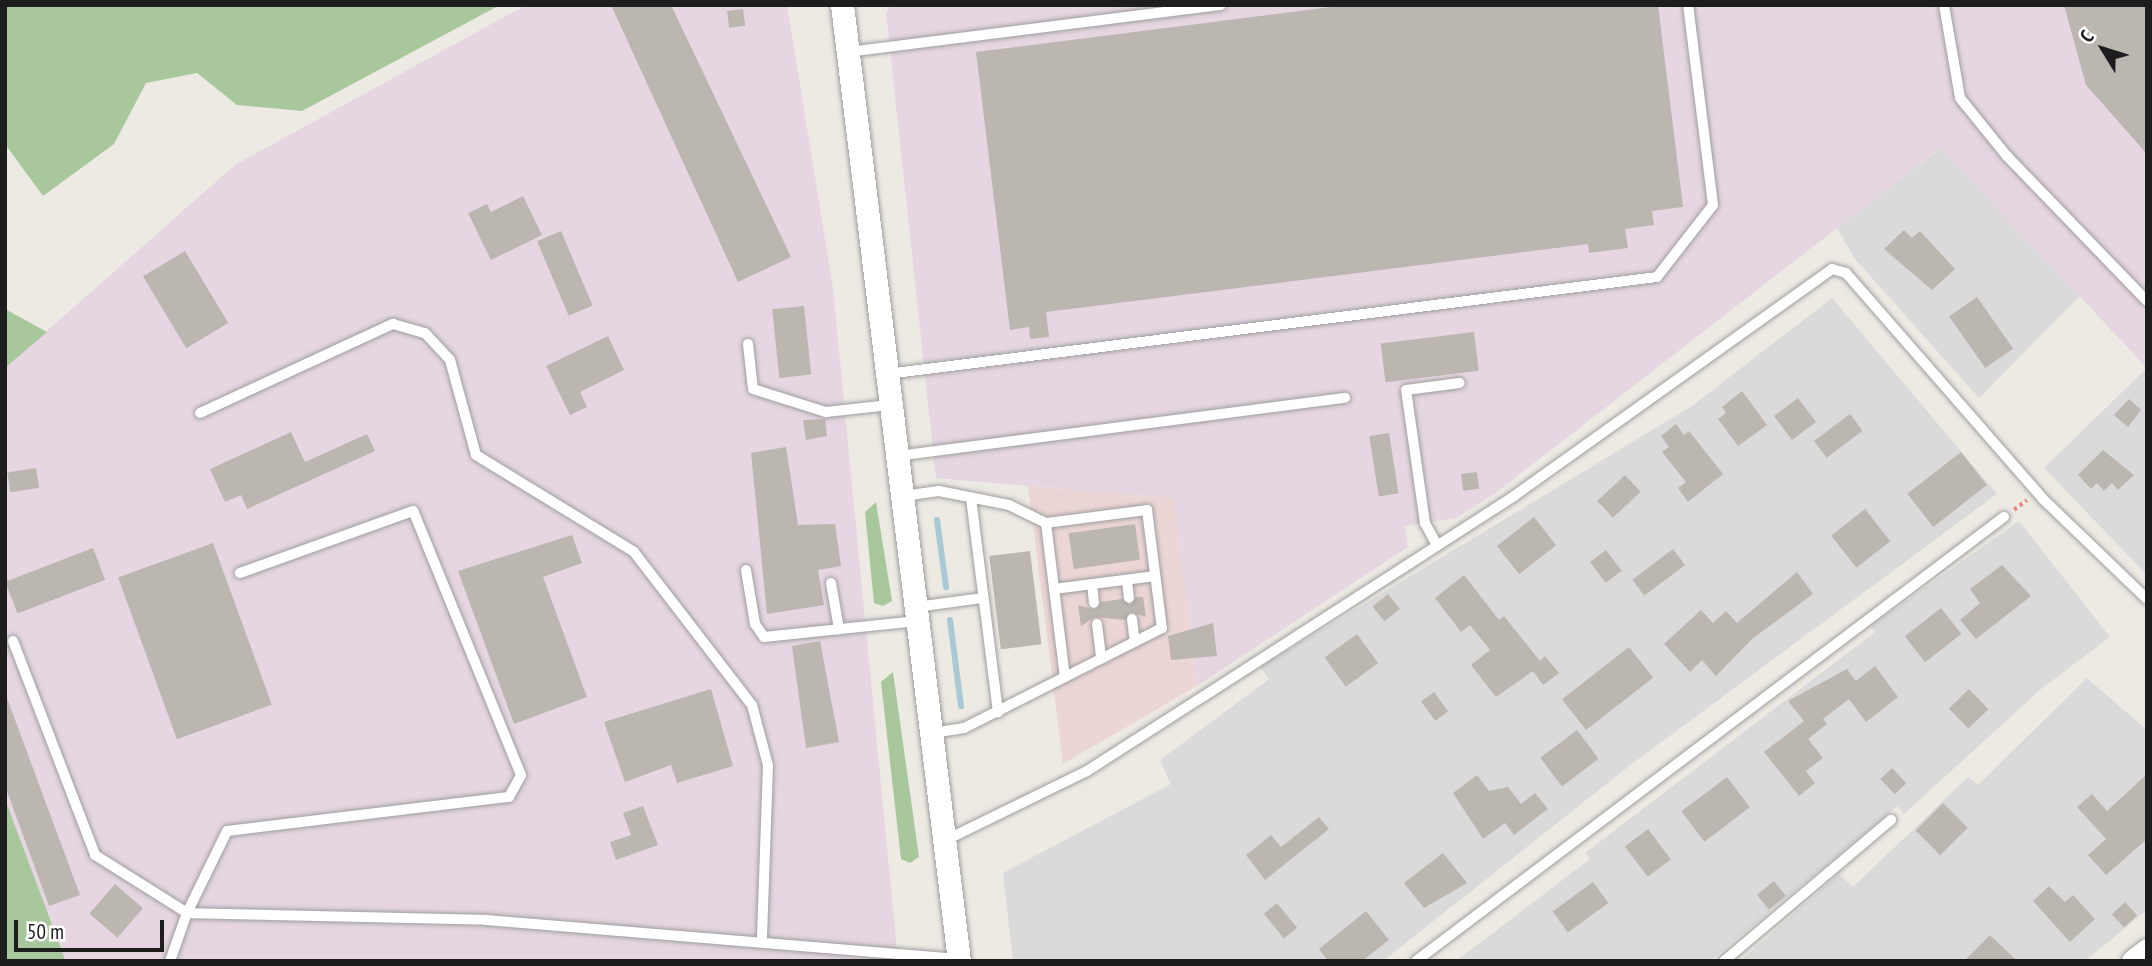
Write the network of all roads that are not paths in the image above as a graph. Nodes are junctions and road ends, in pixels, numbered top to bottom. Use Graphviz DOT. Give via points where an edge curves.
graph roads {
  1 [pos="842,5"];
  2 [pos="1221,5"];
  3 [pos="1688,5"];
  4 [pos="1944,5"];
  5 [pos="847,52"];
  6 [pos="2147,300"];
  7 [pos="748,344"];
  8 [pos="887,374"];
  9 [pos="1460,383"];
  10 [pos="1345,398"];
  11 [pos="891,405"];
  12 [pos="200,413"];
  13 [pos="897,456"];
  14 [pos="902,496"];
  15 [pos="971,498"];
  16 [pos="2004,517"];
  17 [pos="1046,523"];
  18 [pos="1437,545"];
  19 [pos="747,570"];
  20 [pos="240,573"];
  21 [pos="1155,576"];
  22 [pos="1127,580"];
  23 [pos="831,583"];
  24 [pos="1091,584"];
  25 [pos="1054,589"];
  26 [pos="983,598"];
  27 [pos="1129,598"];
  28 [pos="2147,599"];
  29 [pos="1094,603"];
  30 [pos="916,614"];
  31 [pos="1132,619"];
  32 [pos="1097,624"];
  33 [pos="839,629"];
  34 [pos="13,640"];
  35 [pos="1135,642"];
  36 [pos="1101,659"];
  37 [pos="1065,677"];
  38 [pos="998,712"];
  39 [pos="931,733"];
  40 [pos="1891,820"];
  41 [pos="946,840"];
  42 [pos="187,913"];
  43 [pos="762,940"];
  44 [pos="2147,950"];
  45 [pos="959,960"];
  46 [pos="170,961"];
  47 [pos="1416,961"];
  48 [pos="1724,961"];
  49 [pos="2133,961"];
  1 -- 5 [label="street"];
  2 -- 5 [label="lane"];
  3 -- 8 [label="lane" via="1713,205 1657,277"];
  4 -- 6 [label="lane" via="1960,98 2007,156"];
  5 -- 8 [label="street"];
  7 -- 11 [label="lane" via="753,389 826,412"];
  8 -- 11 [label="street"];
  9 -- 18 [label="lane" via="1406,390 1425,523"];
  10 -- 13 [label="lane"];
  11 -- 13 [label="street"];
  12 -- 43 [label="lane" via="393,324 425,334 450,360 476,455 634,552 752,705 768,765"];
  13 -- 14 [label="street"];
  14 -- 15 [label="lane" via="939,491"];
  14 -- 30 [label="street"];
  15 -- 17 [label="lane"];
  15 -- 26 [label="lane"];
  16 -- 47 [label="lane"];
  17 -- 21 [label="lane" via="1147,510"];
  17 -- 25 [label="lane"];
  18 -- 28 [label="lane" via="1700,368 1832,269 1846,273 2037,492"];
  18 -- 41 [label="lane" via="1087,771"];
  19 -- 33 [label="lane" via="755,624 764,637"];
  20 -- 42 [label="lane" via="413,512 521,775 509,797 227,831"];
  21 -- 22 [label="lane"];
  21 -- 35 [label="lane" via="1162,628"];
  22 -- 24 [label="lane"];
  22 -- 27 [label="lane"];
  23 -- 33 [label="lane"];
  24 -- 25 [label="lane"];
  24 -- 29 [label="lane"];
  25 -- 37 [label="lane"];
  26 -- 30 [label="lane"];
  26 -- 38 [label="lane"];
  30 -- 33 [label="lane"];
  30 -- 39 [label="street"];
  31 -- 35 [label="lane"];
  32 -- 36 [label="lane"];
  34 -- 42 [label="lane" via="94,855"];
  35 -- 36 [label="lane"];
  36 -- 37 [label="lane"];
  37 -- 38 [label="lane"];
  38 -- 39 [label="lane" via="964,729"];
  39 -- 41 [label="street"];
  40 -- 48 [label="lane"];
  41 -- 45 [label="street"];
  42 -- 43 [label="lane" via="485,920"];
  42 -- 46 [label="lane"];
  43 -- 45 [label="lane"];
  44 -- 49 [label="street"];
}
